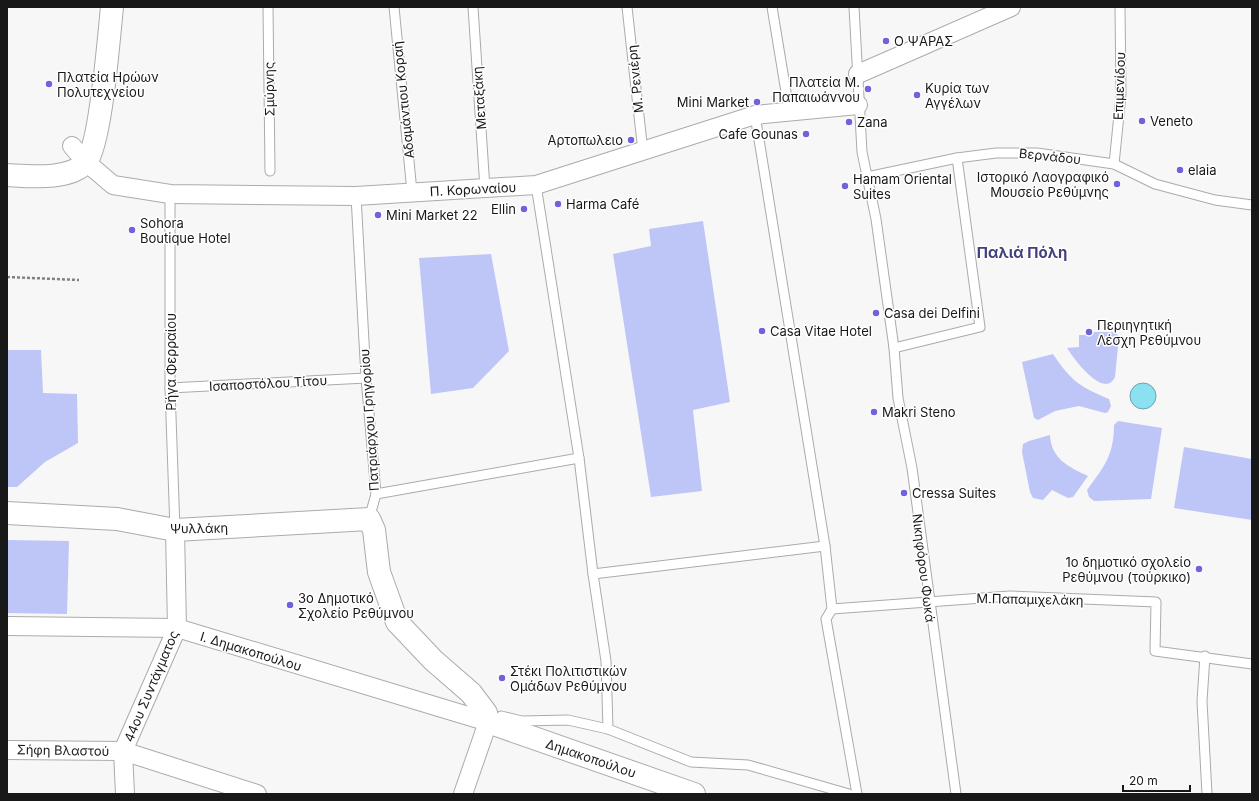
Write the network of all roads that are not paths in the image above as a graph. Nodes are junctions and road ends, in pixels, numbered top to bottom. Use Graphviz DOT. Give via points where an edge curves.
graph roads {
  1 [pos="112,7"];
  2 [pos="268,7"];
  3 [pos="394,7"];
  4 [pos="473,7"];
  5 [pos="627,7"];
  6 [pos="772,7"];
  7 [pos="854,7"];
  8 [pos="1011,7"];
  9 [pos="1120,7"];
  10 [pos="858,74"];
  11 [pos="858,105"];
  12 [pos="789,110"];
  13 [pos="755,115"];
  14 [pos="72,146"];
  15 [pos="643,152"];
  16 [pos="957,158"];
  17 [pos="86,162"];
  18 [pos="1114,164"];
  19 [pos="270,171"];
  20 [pos="7,175"];
  21 [pos="867,177"];
  22 [pos="536,185"];
  23 [pos="485,189"];
  24 [pos="412,192"];
  25 [pos="170,194"];
  26 [pos="356,196"];
  27 [pos="1252,205"];
  28 [pos="894,348"];
  29 [pos="366,378"];
  30 [pos="170,388"];
  31 [pos="579,458"];
  32 [pos="376,494"];
  33 [pos="7,513"];
  34 [pos="369,519"];
  35 [pos="175,530"];
  36 [pos="825,546"];
  37 [pos="593,574"];
  38 [pos="928,601"];
  39 [pos="832,609"];
  40 [pos="7,626"];
  41 [pos="177,628"];
  42 [pos="1205,656"];
  43 [pos="1252,664"];
  44 [pos="487,718"];
  45 [pos="608,729"];
  46 [pos="7,750"];
  47 [pos="123,751"];
  48 [pos="125,794"];
  49 [pos="257,794"];
  50 [pos="463,794"];
  51 [pos="694,794"];
  52 [pos="849,794"];
  53 [pos="857,794"];
  54 [pos="956,794"];
  55 [pos="1207,794"];
  1 -- 17 [label="street" via="95,141"];
  2 -- 19 [label="lane, Σμύρνης"];
  3 -- 24 [label="lane, Αδαμάντιου Κοραή"];
  4 -- 23 [label="lane, Μεταξάκη"];
  5 -- 15 [label="lane, Μ. Ρενιέρη"];
  6 -- 12 [label="lane"];
  7 -- 10 [label="lane"];
  8 -- 10 [label="street"];
  9 -- 18 [label="lane, Επιμενίδου" via="1121,95"];
  10 -- 11 [label="lane"];
  11 -- 12 [label="street, Π. Κορωναίου"];
  11 -- 21 [label="lane, Νικηφόρου Φωκά"];
  12 -- 13 [label="street, Π. Κορωναίου"];
  13 -- 15 [label="street, Π. Κορωναίου"];
  13 -- 36 [label="lane"];
  14 -- 17 [label="street"];
  15 -- 22 [label="street, Π. Κορωναίου"];
  16 -- 18 [label="lane, Βερνάδου" via="996,153 1036,153"];
  16 -- 21 [label="lane, Βερνάδου"];
  16 -- 28 [label="lane" via="980,327"];
  17 -- 20 [label="street" via="69,172 50,176"];
  17 -- 25 [label="street, Π. Κορωναίου" via="113,185"];
  18 -- 27 [label="lane, Βερνάδου" via="1155,184 1216,200"];
  21 -- 28 [label="lane, Νικηφόρου Φωκά" via="876,219"];
  22 -- 23 [label="street, Π. Κορωναίου"];
  22 -- 31 [label="lane"];
  23 -- 24 [label="street, Π. Κορωναίου"];
  24 -- 26 [label="street, Π. Κορωναίου"];
  25 -- 26 [label="street, Π. Κορωναίου"];
  25 -- 30 [label="lane, Ρήγα Φερραίου"];
  26 -- 29 [label="lane, Πατριάρχου Γρηγορίου"];
  28 -- 38 [label="lane, Νικηφόρου Φωκά" via="898,398 912,468"];
  29 -- 30 [label="lane, Ισαποστόλου Τίτου"];
  29 -- 32 [label="lane, Πατριάρχου Γρηγορίου"];
  30 -- 35 [label="lane, Ρήγα Φερραίου"];
  31 -- 32 [label="lane"];
  31 -- 37 [label="lane"];
  32 -- 34 [label="lane, Πατριάρχου Γρηγορίου"];
  33 -- 35 [label="street, Ψυλλάκη" via="117,518"];
  34 -- 35 [label="street, Ψυλλάκη"];
  34 -- 44 [label="street" via="374,530 379,572 397,622 433,660 471,693"];
  35 -- 41 [label="street, 44ου Συντάγματος"];
  36 -- 37 [label="lane"];
  36 -- 39 [label="lane"];
  37 -- 45 [label="lane" via="606,661"];
  38 -- 39 [label="lane, Μ.Παπαμιχελάκη"];
  38 -- 42 [label="lane, Μ.Παπαμιχελάκη" via="1010,596 1156,602 1155,651"];
  38 -- 54 [label="lane, Νικηφόρου Φωκά"];
  39 -- 53 [label="lane" via="826,619"];
  40 -- 41 [label="street, Ι. Δημακοπούλου"];
  41 -- 44 [label="street, Ι. Δημακοπούλου"];
  41 -- 47 [label="street, 44ου Συντάγματος"];
  42 -- 43 [label="lane"];
  42 -- 55 [label="lane" via="1202,701"];
  44 -- 45 [label="lane" via="522,721 568,720"];
  44 -- 50 [label="street"];
  44 -- 51 [label="street, Δημακοπούλου"];
  45 -- 52 [label="lane" via="690,762 748,764"];
  46 -- 47 [label="street, Σήφη Βλαστού"];
  47 -- 48 [label="street, 44ου Συντάγματος"];
  47 -- 49 [label="street, Σήφη Βλαστού"];
}
